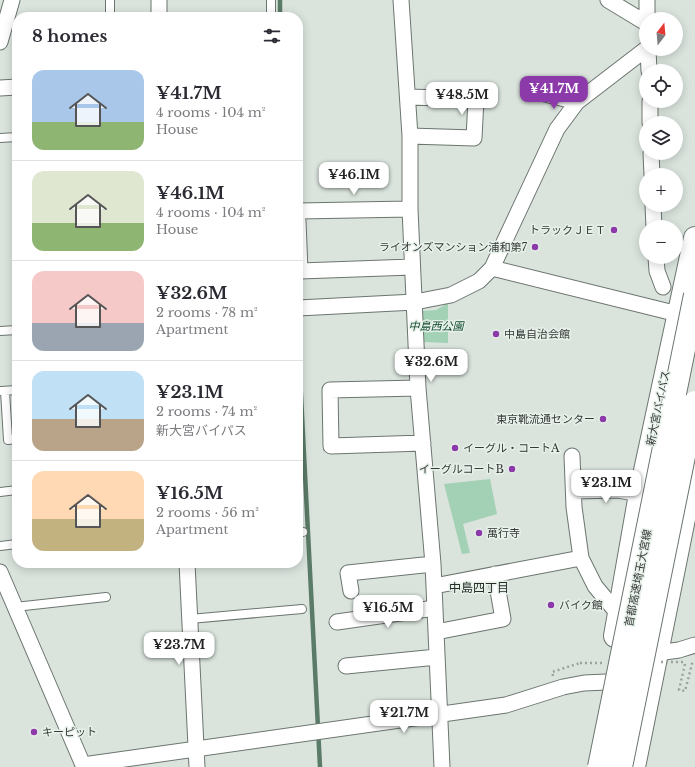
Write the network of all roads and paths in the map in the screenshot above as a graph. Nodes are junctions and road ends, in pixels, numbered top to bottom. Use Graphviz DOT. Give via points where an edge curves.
graph roads {
  1 [pos="12,0"];
  2 [pos="110,0"];
  3 [pos="159,0"];
  4 [pos="271,0"];
  5 [pos="401,0"];
  6 [pos="608,0"];
  7 [pos="647,0"];
  8 [pos="110,12"];
  9 [pos="160,12"];
  10 [pos="271,12"];
  11 [pos="647,12"];
  12 [pos="639,19"];
  13 [pos="0,42"];
  14 [pos="639,55"];
  15 [pos="12,87"];
  16 [pos="0,88"];
  17 [pos="537,92"];
  18 [pos="408,97"];
  19 [pos="577,102"];
  20 [pos="410,136"];
  21 [pos="12,137"];
  22 [pos="0,138"];
  23 [pos="410,209"];
  24 [pos="303,211"];
  25 [pos="695,238"];
  26 [pos="656,264"];
  27 [pos="412,267"];
  28 [pos="492,268"];
  29 [pos="303,271"];
  30 [pos="663,287"];
  31 [pos="695,295"];
  32 [pos="415,302"];
  33 [pos="303,308"];
  34 [pos="678,314"];
  35 [pos="12,330"];
  36 [pos="0,331"];
  37 [pos="418,388"];
  38 [pos="12,390"];
  39 [pos="2,391"];
  40 [pos="695,402"];
  41 [pos="12,440"];
  42 [pos="423,443"];
  43 [pos="572,456"];
  44 [pos="695,464"];
  45 [pos="12,491"];
  46 [pos="574,491"];
  47 [pos="0,492"];
  48 [pos="640,494"];
  49 [pos="12,545"];
  50 [pos="0,546"];
  51 [pos="581,558"];
  52 [pos="433,564"];
  53 [pos="187,568"];
  54 [pos="0,572"];
  55 [pos="495,574"];
  56 [pos="434,586"];
  57 [pos="350,591"];
  58 [pos="106,597"];
  59 [pos="15,607"];
  60 [pos="435,608"];
  61 [pos="302,609"];
  62 [pos="619,615"];
  63 [pos="190,619"];
  64 [pos="337,622"];
  65 [pos="436,632"];
  66 [pos="695,645"];
  67 [pos="657,653"];
  68 [pos="437,657"];
  69 [pos="685,662"];
  70 [pos="692,663"];
  71 [pos="346,666"];
  72 [pos="606,682"];
  73 [pos="440,715"];
  74 [pos="196,750"];
  75 [pos="78,766"];
  76 [pos="197,767"];
  77 [pos="442,767"];
  78 [pos="589,767"];
  79 [pos="599,767"];
  80 [pos="621,767"];
  81 [pos="634,767"];
  1 -- 13 [label="street"];
  2 -- 8 [label="lane"];
  3 -- 9 [label="street"];
  4 -- 10 [label="lane"];
  5 -- 18 [label="street"];
  6 -- 12 [label="street"];
  7 -- 11 [label="street"];
  14 -- 19 [label="street"];
  15 -- 16 [label="street"];
  17 -- 19 [label="street"];
  18 -- 20 [label="street"];
  18 -- 20 [label="street" via="476,99 474,138"];
  19 -- 28 [label="street" via="557,129"];
  20 -- 23 [label="street"];
  21 -- 22 [label="lane"];
  23 -- 24 [label="street"];
  23 -- 27 [label="street"];
  25 -- 34 [label="highway, 新大宮バイパス"];
  26 -- 30 [label="street"];
  27 -- 29 [label="street"];
  27 -- 32 [label="street"];
  28 -- 32 [label="street" via="479,281 451,295"];
  28 -- 34 [label="street"];
  31 -- 79 [label="highway, 首都高速埼玉大宮線, bridge"];
  32 -- 33 [label="street"];
  32 -- 37 [label="street"];
  34 -- 48 [label="highway, 新大宮バイパス"];
  35 -- 36 [label="lane"];
  37 -- 42 [label="street"];
  37 -- 42 [label="street" via="330,390 331,446"];
  38 -- 39 [label="lane"];
  39 -- 41 [label="lane" via="8,440"];
  40 -- 80 [label="highway, 首都高速埼玉大宮線, bridge"];
  42 -- 52 [label="street"];
  43 -- 46 [label="street"];
  44 -- 67 [label="highway"];
  45 -- 47 [label="lane"];
  46 -- 48 [label="street" via="618,490"];
  46 -- 51 [label="street"];
  48 -- 62 [label="highway, 新大宮バイパス"];
  49 -- 50 [label="lane"];
  51 -- 55 [label="street"];
  51 -- 62 [label="street" via="595,586"];
  52 -- 56 [label="street"];
  52 -- 57 [label="street" via="348,573"];
  53 -- 63 [label="street"];
  54 -- 59 [label="street"];
  55 -- 56 [label="street"];
  55 -- 65 [label="street" via="503,619"];
  56 -- 60 [label="street"];
  58 -- 59 [label="lane"];
  59 -- 75 [label="street"];
  60 -- 64 [label="street"];
  60 -- 65 [label="street"];
  61 -- 63 [label="lane"];
  62 -- 72 [label="highway, 新大宮バイパス"];
  63 -- 74 [label="street"];
  65 -- 68 [label="street"];
  66 -- 67 [label="street"];
  67 -- 81 [label="highway"];
  68 -- 71 [label="street"];
  68 -- 73 [label="street"];
  69 -- 70 [label="path" via="679,690 685,691"];
  72 -- 73 [label="street" via="570,685 506,705"];
  72 -- 78 [label="highway, 新大宮バイパス"];
  73 -- 74 [label="street"];
  73 -- 77 [label="street"];
  74 -- 75 [label="street"];
  74 -- 76 [label="street"];
}
